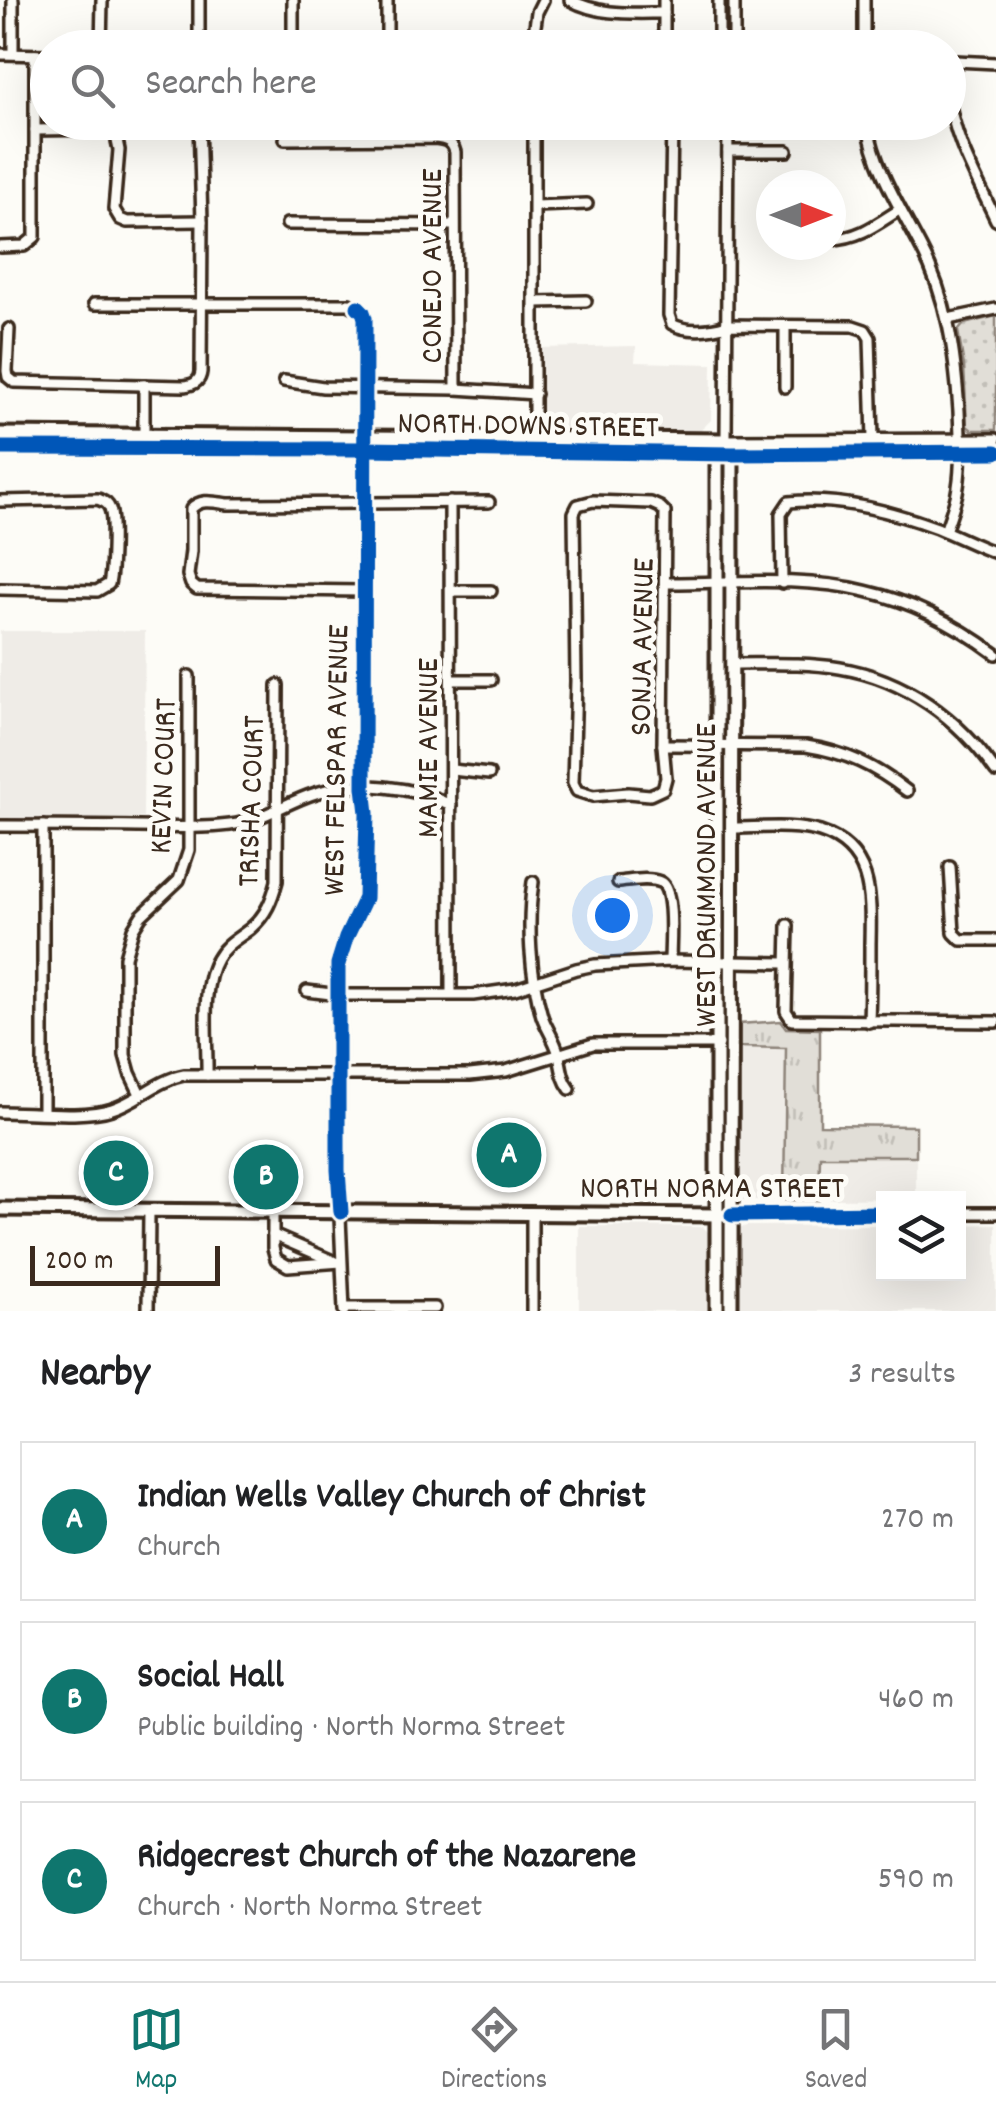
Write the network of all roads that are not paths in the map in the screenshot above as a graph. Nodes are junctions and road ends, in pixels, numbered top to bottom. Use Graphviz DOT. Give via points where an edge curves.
graph roads {
  1 [pos="13,0"];
  2 [pos="102,0"];
  3 [pos="199,0"];
  4 [pos="293,0"];
  5 [pos="387,0"];
  6 [pos="544,0"];
  7 [pos="570,0"];
  8 [pos="664,0"];
  9 [pos="719,0"];
  10 [pos="734,0"];
  11 [pos="864,0"];
  12 [pos="664,13"];
  13 [pos="101,30"];
  14 [pos="199,30"];
  15 [pos="293,30"];
  16 [pos="387,30"];
  17 [pos="534,30"];
  18 [pos="664,30"];
  19 [pos="719,30"];
  20 [pos="734,30"];
  21 [pos="864,30"];
  22 [pos="0,54"];
  23 [pos="12,54"];
  24 [pos="30,55"];
  25 [pos="966,62"];
  26 [pos="996,63"];
  27 [pos="35,140"];
  28 [pos="118,140"];
  29 [pos="200,140"];
  30 [pos="446,140"];
  31 [pos="534,140"];
  32 [pos="672,140"];
  33 [pos="728,140"];
  34 [pos="872,140"];
  35 [pos="959,140"];
  36 [pos="728,151"];
  37 [pos="787,151"];
  38 [pos="587,204"];
  39 [pos="535,206"];
  40 [pos="899,210"];
  41 [pos="996,220"];
  42 [pos="202,221"];
  43 [pos="287,224"];
  44 [pos="454,225"];
  45 [pos="846,238"];
  46 [pos="0,247"];
  47 [pos="586,301"];
  48 [pos="536,302"];
  49 [pos="94,304"];
  50 [pos="202,304"];
  51 [pos="996,309"];
  52 [pos="948,319"];
  53 [pos="727,325"];
  54 [pos="785,326"];
  55 [pos="8,329"];
  56 [pos="284,381"];
  57 [pos="144,385"];
  58 [pos="785,387"];
  59 [pos="365,389"];
  60 [pos="456,389"];
  61 [pos="535,394"];
  62 [pos="0,434"];
  63 [pos="996,438"];
  64 [pos="873,439"];
  65 [pos="960,439"];
  66 [pos="534,440"];
  67 [pos="726,440"];
  68 [pos="144,441"];
  69 [pos="364,443"];
  70 [pos="0,448"];
  71 [pos="960,452"];
  72 [pos="996,452"];
  73 [pos="717,454"];
  74 [pos="732,454"];
  75 [pos="0,501"];
  76 [pos="450,502"];
  77 [pos="489,502"];
  78 [pos="364,504"];
  79 [pos="945,531"];
  80 [pos="996,552"];
  81 [pos="666,583"];
  82 [pos="718,583"];
  83 [pos="732,583"];
  84 [pos="782,583"];
  85 [pos="0,590"];
  86 [pos="363,591"];
  87 [pos="452,591"];
  88 [pos="492,591"];
  89 [pos="996,654"];
  90 [pos="732,664"];
  91 [pos="190,676"];
  92 [pos="452,680"];
  93 [pos="491,680"];
  94 [pos="278,684"];
  95 [pos="718,745"];
  96 [pos="663,746"];
  97 [pos="732,746"];
  98 [pos="452,770"];
  99 [pos="996,772"];
  100 [pos="489,774"];
  101 [pos="364,787"];
  102 [pos="906,791"];
  103 [pos="450,806"];
  104 [pos="277,812"];
  105 [pos="0,826"];
  106 [pos="43,826"];
  107 [pos="189,827"];
  108 [pos="734,828"];
  109 [pos="950,866"];
  110 [pos="533,882"];
  111 [pos="618,882"];
  112 [pos="788,925"];
  113 [pos="996,940"];
  114 [pos="670,962"];
  115 [pos="731,963"];
  116 [pos="785,963"];
  117 [pos="717,964"];
  118 [pos="535,984"];
  119 [pos="306,992"];
  120 [pos="451,994"];
  121 [pos="339,995"];
  122 [pos="869,1022"];
  123 [pos="996,1022"];
  124 [pos="724,1044"];
  125 [pos="559,1054"];
  126 [pos="207,1074"];
  127 [pos="339,1076"];
  128 [pos="570,1089"];
  129 [pos="140,1094"];
  130 [pos="0,1112"];
  131 [pos="42,1112"];
  132 [pos="0,1210"];
  133 [pos="149,1210"];
  134 [pos="272,1212"];
  135 [pos="340,1212"];
  136 [pos="966,1213"];
  137 [pos="532,1214"];
  138 [pos="876,1214"];
  139 [pos="996,1214"];
  140 [pos="717,1215"];
  141 [pos="732,1215"];
  142 [pos="272,1236"];
  143 [pos="339,1262"];
  144 [pos="724,1306"];
  145 [pos="435,1308"];
  146 [pos="344,1310"];
  147 [pos="148,1311"];
  148 [pos="532,1311"];
  1 -- 23 [label="street"];
  2 -- 13 [label="street"];
  3 -- 14 [label="street"];
  4 -- 15 [label="street"];
  5 -- 16 [label="street"];
  6 -- 17 [label="street"];
  7 -- 12 [label="street" via="608,13"];
  8 -- 12 [label="street"];
  9 -- 19 [label="street"];
  10 -- 20 [label="street"];
  11 -- 21 [label="street"];
  12 -- 18 [label="street"];
  22 -- 23 [label="street"];
  23 -- 24 [label="street"];
  25 -- 26 [label="street"];
  27 -- 46 [label="street" via="36,229 32,241 19,248"];
  28 -- 42 [label="street" via="114,209 120,219"];
  29 -- 42 [label="street"];
  30 -- 44 [label="street, CONEJO AVENUE" via="455,152"];
  31 -- 39 [label="street"];
  32 -- 53 [label="street" via="669,315 680,328"];
  33 -- 36 [label="street, WEST DRUMMOND AVENUE"];
  34 -- 40 [label="street"];
  35 -- 41 [label="street"];
  36 -- 37 [label="street"];
  36 -- 53 [label="street, WEST DRUMMOND AVENUE"];
  38 -- 39 [label="street"];
  39 -- 48 [label="street"];
  40 -- 45 [label="street"];
  40 -- 52 [label="street"];
  42 -- 50 [label="street"];
  43 -- 44 [label="street"];
  44 -- 60 [label="street, CONEJO AVENUE"];
  47 -- 48 [label="street"];
  48 -- 61 [label="street"];
  49 -- 50 [label="street"];
  50 -- 57 [label="street" via="199,379"];
  50 -- 59 [label="street, WEST FELSPAR AVENUE" via="358,307 365,318"];
  51 -- 52 [label="street"];
  52 -- 65 [label="street"];
  53 -- 54 [label="street"];
  53 -- 67 [label="street, WEST DRUMMOND AVENUE"];
  54 -- 58 [label="street"];
  54 -- 64 [label="street" via="866,330"];
  55 -- 57 [label="street" via="8,376 14,382"];
  56 -- 59 [label="street"];
  57 -- 68 [label="street"];
  59 -- 60 [label="street"];
  59 -- 69 [label="street, WEST FELSPAR AVENUE"];
  60 -- 61 [label="street"];
  61 -- 66 [label="street"];
  62 -- 68 [label="main road, NORTH DOWNS STREET"];
  63 -- 65 [label="street, NORTH DOWNS STREET"];
  64 -- 65 [label="street, NORTH DOWNS STREET"];
  64 -- 67 [label="street, NORTH DOWNS STREET"];
  65 -- 71 [label="street"];
  66 -- 67 [label="main road, NORTH DOWNS STREET"];
  66 -- 69 [label="main road, NORTH DOWNS STREET"];
  67 -- 73 [label="main road"];
  67 -- 74 [label="main road, WEST DRUMMOND AVENUE"];
  68 -- 69 [label="main road, NORTH DOWNS STREET"];
  68 -- 70 [label="main road, NORTH DOWNS STREET"];
  69 -- 73 [label="main road, NORTH DOWNS STREET"];
  69 -- 78 [label="street, WEST FELSPAR AVENUE"];
  71 -- 72 [label="street, NORTH DOWNS STREET"];
  71 -- 74 [label="street, NORTH DOWNS STREET"];
  71 -- 79 [label="street"];
  73 -- 74 [label="main road, NORTH DOWNS STREET"];
  73 -- 82 [label="main road, WEST DRUMMOND AVENUE"];
  74 -- 83 [label="main road, WEST DRUMMOND AVENUE"];
  75 -- 85 [label="street" via="98,499 111,514 109,584 97,590"];
  76 -- 77 [label="street"];
  76 -- 78 [label="street"];
  76 -- 87 [label="street, MAMIE AVENUE"];
  78 -- 86 [label="street, WEST FELSPAR AVENUE"];
  78 -- 86 [label="street" via="194,506 188,575 197,589"];
  79 -- 80 [label="street"];
  79 -- 84 [label="street" via="846,504 788,502 782,510"];
  81 -- 82 [label="street"];
  81 -- 96 [label="street, SONJA AVENUE"];
  81 -- 96 [label="street, SONJA AVENUE" via="662,509 584,502 575,509 572,782 593,796 660,792 666,778"];
  82 -- 83 [label="street"];
  82 -- 95 [label="main road, WEST DRUMMOND AVENUE"];
  83 -- 84 [label="street"];
  83 -- 90 [label="main road, WEST DRUMMOND AVENUE"];
  84 -- 89 [label="street" via="832,585 897,600 958,627"];
  86 -- 101 [label="street, WEST FELSPAR AVENUE"];
  87 -- 88 [label="street"];
  87 -- 92 [label="street, MAMIE AVENUE"];
  90 -- 97 [label="main road, WEST DRUMMOND AVENUE"];
  90 -- 99 [label="street" via="842,668 898,686 960,729"];
  91 -- 107 [label="street, KEVIN COURT"];
  92 -- 93 [label="street"];
  92 -- 98 [label="street, MAMIE AVENUE"];
  94 -- 104 [label="street, TRISHA COURT"];
  95 -- 96 [label="street"];
  95 -- 97 [label="street"];
  95 -- 117 [label="main road, WEST DRUMMOND AVENUE"];
  97 -- 102 [label="street" via="843,753"];
  97 -- 108 [label="main road, WEST DRUMMOND AVENUE"];
  98 -- 100 [label="street"];
  98 -- 103 [label="street, MAMIE AVENUE"];
  101 -- 103 [label="street" via="416,792"];
  101 -- 104 [label="street" via="315,793"];
  101 -- 121 [label="street, WEST FELSPAR AVENUE" via="365,898 342,947"];
  103 -- 120 [label="street, MAMIE AVENUE"];
  104 -- 107 [label="street" via="232,825"];
  104 -- 126 [label="street, TRISHA COURT" via="277,881 269,907 212,970"];
  105 -- 106 [label="street"];
  106 -- 107 [label="street"];
  106 -- 131 [label="street"];
  107 -- 129 [label="street, KEVIN COURT" via="179,880 141,916 125,956 125,1055"];
  108 -- 115 [label="main road, WEST DRUMMOND AVENUE"];
  108 -- 122 [label="street" via="821,832 857,859 870,898"];
  109 -- 113 [label="street" via="954,933 961,940"];
  110 -- 118 [label="street"];
  111 -- 114 [label="street" via="666,885"];
  112 -- 116 [label="street"];
  114 -- 117 [label="street"];
  114 -- 118 [label="street" via="586,967"];
  115 -- 116 [label="street"];
  115 -- 117 [label="street"];
  115 -- 124 [label="main road, WEST DRUMMOND AVENUE"];
  116 -- 122 [label="street" via="790,1018"];
  117 -- 124 [label="main road, WEST DRUMMOND AVENUE"];
  118 -- 120 [label="street" via="494,994"];
  118 -- 125 [label="street"];
  119 -- 121 [label="street"];
  120 -- 121 [label="street"];
  121 -- 127 [label="street, WEST FELSPAR AVENUE"];
  122 -- 123 [label="street"];
  124 -- 125 [label="street" via="601,1043"];
  124 -- 140 [label="main road, WEST DRUMMOND AVENUE"];
  124 -- 141 [label="main road, WEST DRUMMOND AVENUE"];
  125 -- 127 [label="street" via="494,1074"];
  125 -- 128 [label="street"];
  126 -- 127 [label="street"];
  126 -- 129 [label="street" via="171,1078"];
  127 -- 135 [label="street, WEST FELSPAR AVENUE"];
  129 -- 131 [label="street" via="102,1112"];
  130 -- 131 [label="street"];
  132 -- 133 [label="main road, NORTH NORMA STREET"];
  133 -- 134 [label="main road, NORTH NORMA STREET"];
  133 -- 147 [label="street"];
  134 -- 135 [label="main road, NORTH NORMA STREET"];
  134 -- 142 [label="street"];
  135 -- 137 [label="main road, NORTH NORMA STREET"];
  135 -- 143 [label="street, WEST FELSPAR AVENUE"];
  136 -- 139 [label="street"];
  137 -- 140 [label="main road, NORTH NORMA STREET"];
  137 -- 148 [label="street"];
  138 -- 141 [label="street, NORTH NORMA STREET"];
  140 -- 141 [label="main road, NORTH NORMA STREET"];
  140 -- 144 [label="main road, WEST DRUMMOND AVENUE"];
  141 -- 144 [label="main road, WEST DRUMMOND AVENUE"];
  142 -- 143 [label="street"];
  142 -- 143 [label="street" via="274,1255 284,1264"];
  143 -- 146 [label="street, WEST FELSPAR AVENUE"];
  145 -- 146 [label="street"];
}
